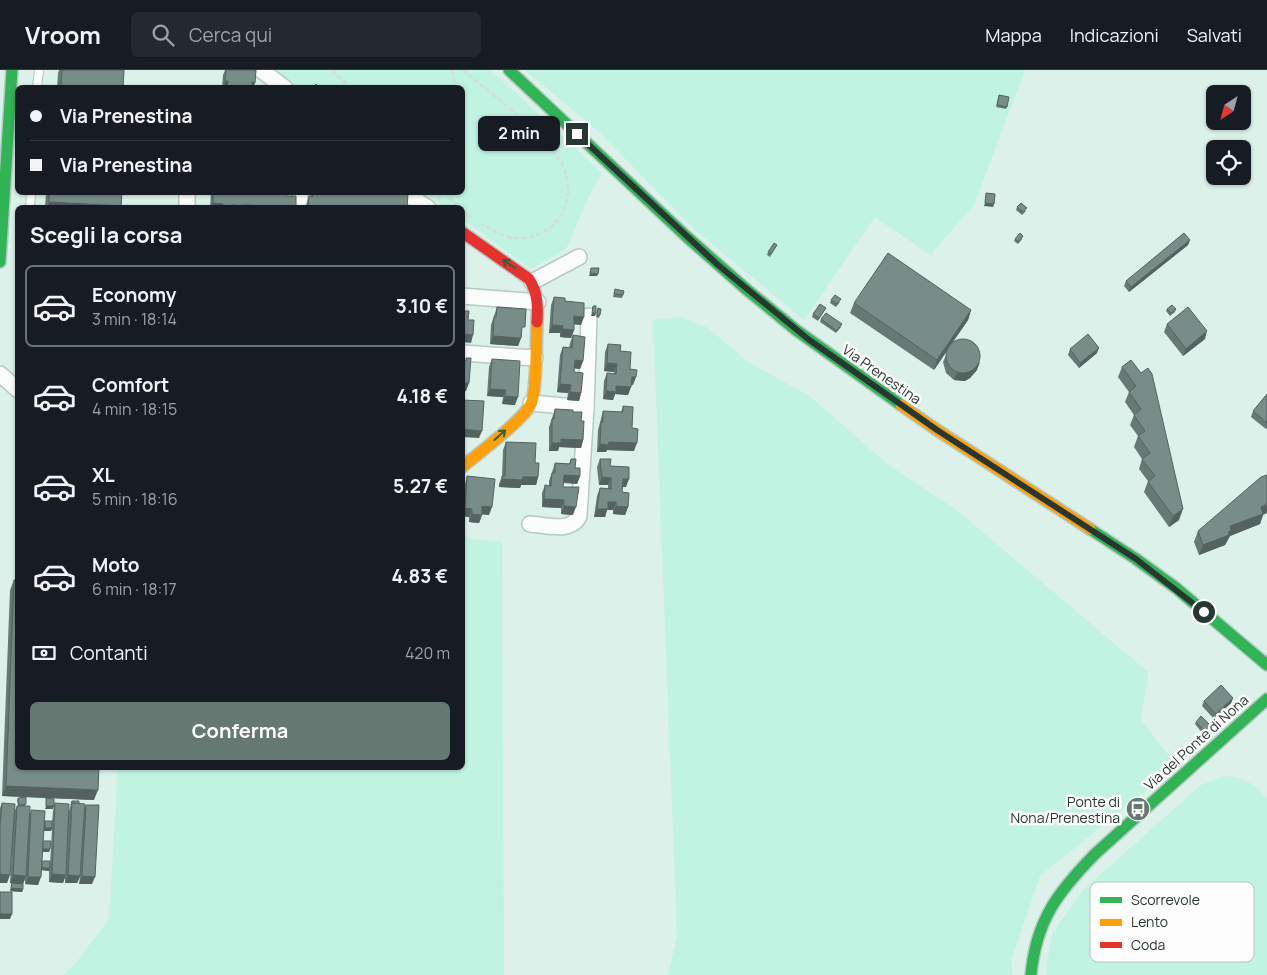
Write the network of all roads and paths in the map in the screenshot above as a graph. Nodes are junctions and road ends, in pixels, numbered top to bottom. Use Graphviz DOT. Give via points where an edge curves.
graph roads {
  1 [pos="12,70"];
  2 [pos="39,70"];
  3 [pos="261,70"];
  4 [pos="452,70"];
  5 [pos="463,70"];
  6 [pos="509,70"];
  7 [pos="334,71"];
  8 [pos="38,85"];
  9 [pos="281,85"];
  10 [pos="348,85"];
  11 [pos="454,85"];
  12 [pos="3,175"];
  13 [pos="406,195"];
  14 [pos="447,195"];
  15 [pos="424,205"];
  16 [pos="458,205"];
  17 [pos="465,212"];
  18 [pos="471,218"];
  19 [pos="478,222"];
  20 [pos="465,234"];
  21 [pos="579,257"];
  22 [pos="0,262"];
  23 [pos="532,282"];
  24 [pos="465,296"];
  25 [pos="538,302"];
  26 [pos="589,316"];
  27 [pos="465,354"];
  28 [pos="535,358"];
  29 [pos="0,374"];
  30 [pos="15,387"];
  31 [pos="531,403"];
  32 [pos="586,408"];
  33 [pos="465,464"];
  34 [pos="530,524"];
  35 [pos="1267,665"];
  36 [pos="1267,699"];
  37 [pos="1031,975"];
  1 -- 12 [label="main road"];
  2 -- 8 [label="lane"];
  3 -- 9 [label="street"];
  4 -- 11 [label="path"];
  5 -- 19 [label="path" via="546,143 563,168 568,187 566,205 559,220 544,233 520,239 499,234"];
  6 -- 35 [label="main road, Via Prenestina" via="687,238 796,330 937,430 1136,559"];
  7 -- 10 [label="path"];
  12 -- 22 [label="main road"];
  13 -- 15 [label="street"];
  14 -- 16 [label="path"];
  17 -- 18 [label="path"];
  23 -- 20 [label="main road, one-way"];
  21 -- 23 [label="street"];
  23 -- 25 [label="main road"];
  24 -- 25 [label="street"];
  25 -- 28 [label="main road"];
  26 -- 32 [label="street"];
  27 -- 28 [label="street"];
  28 -- 31 [label="main road"];
  29 -- 30 [label="street"];
  31 -- 32 [label="street"];
  33 -- 31 [label="main road, one-way" via="522,415"];
  32 -- 34 [label="street" via="578,519 570,526"];
  36 -- 37 [label="main road, Via del Ponte di Nona" via="1074,875 1052,904 1037,934"];
}
